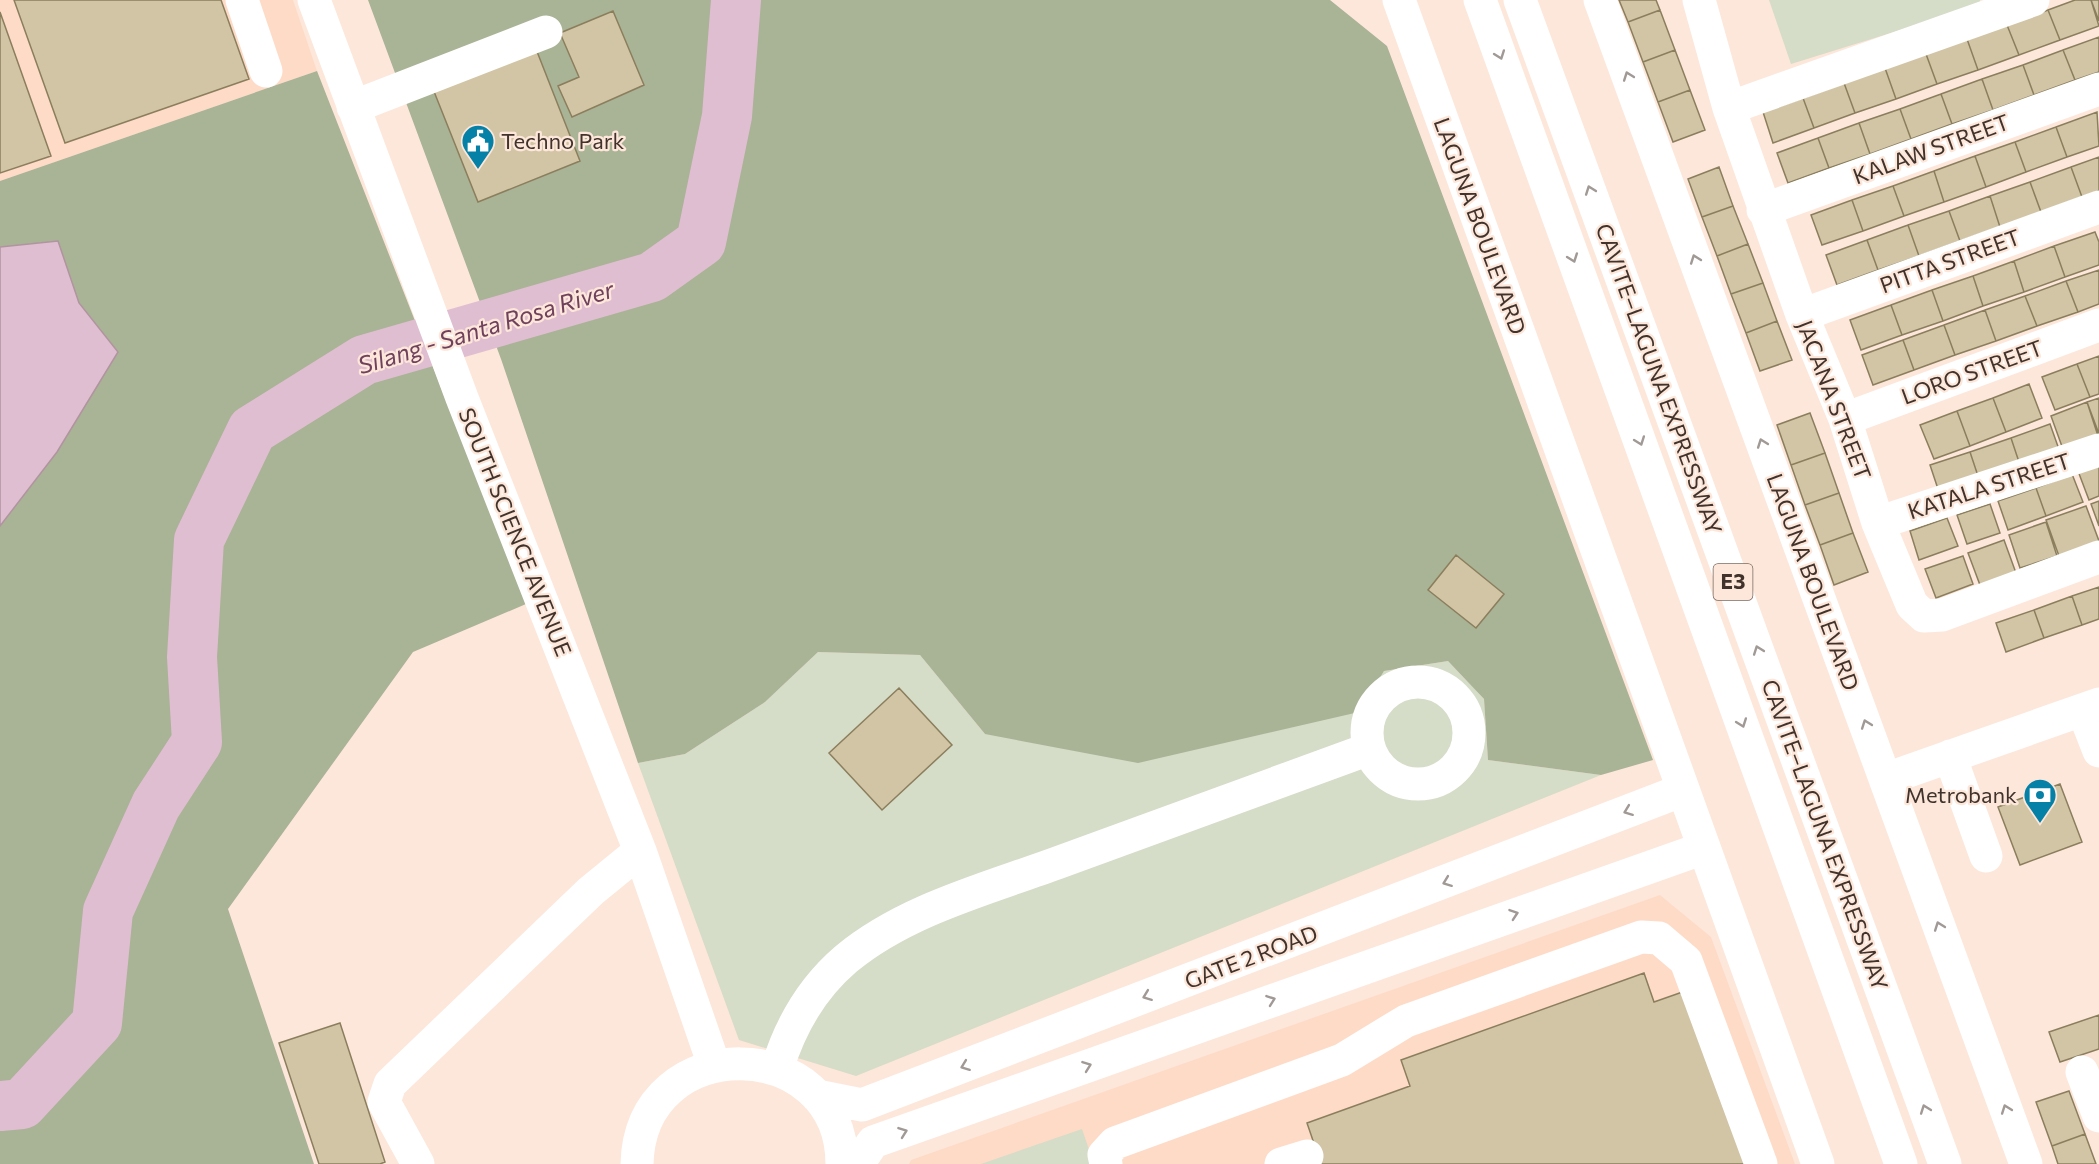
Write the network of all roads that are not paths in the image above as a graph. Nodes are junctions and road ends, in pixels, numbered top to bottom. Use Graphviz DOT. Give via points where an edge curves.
graph roads {
  1 [pos="242,0"];
  2 [pos="315,0"];
  3 [pos="1480,0"];
  4 [pos="1520,0"];
  5 [pos="1600,0"];
  6 [pos="1699,0"];
  7 [pos="2032,0"];
  8 [pos="1394,5"];
  9 [pos="1995,7"];
  10 [pos="546,32"];
  11 [pos="266,71"];
  12 [pos="2099,89"];
  13 [pos="353,107"];
  14 [pos="1729,108"];
  15 [pos="2099,207"];
  16 [pos="1763,210"];
  17 [pos="1631,304"];
  18 [pos="1802,315"];
  19 [pos="1595,318"];
  20 [pos="2099,325"];
  21 [pos="1845,419"];
  22 [pos="2099,450"];
  23 [pos="1878,523"];
  24 [pos="2099,557"];
  25 [pos="2091,707"];
  26 [pos="1369,749"];
  27 [pos="2099,752"];
  28 [pos="1950,756"];
  29 [pos="1886,779"];
  30 [pos="1683,790"];
  31 [pos="1704,848"];
  32 [pos="640,851"];
  33 [pos="1986,856"];
  34 [pos="714,1065"];
  35 [pos="777,1069"];
  36 [pos="2082,1072"];
  37 [pos="817,1096"];
  38 [pos="2099,1116"];
  39 [pos="418,1164"];
  40 [pos="637,1164"];
  41 [pos="842,1164"];
  42 [pos="858,1164"];
  43 [pos="1106,1164"];
  44 [pos="1761,1164"];
  45 [pos="1818,1164"];
  46 [pos="1901,1164"];
  47 [pos="1945,1164"];
  48 [pos="2026,1164"];
  1 -- 11 [label="main road"];
  2 -- 13 [label="main road, SOUTH SCIENCE AVENUE"];
  3 -- 19 [label="main road, CAVITE–LAGUNA EXPRESSWAY / E3, one-way"];
  17 -- 4 [label="main road, CAVITE–LAGUNA EXPRESSWAY / E3, one-way"];
  29 -- 5 [label="main road, LAGUNA BOULEVARD, one-way"];
  6 -- 14 [label="main road, JACANA STREET"];
  7 -- 9 [label="main road"];
  8 -- 30 [label="main road, LAGUNA BOULEVARD"];
  9 -- 14 [label="main road"];
  10 -- 13 [label="main road"];
  12 -- 16 [label="main road, KALAW STREET"];
  13 -- 32 [label="main road, SOUTH SCIENCE AVENUE" via="462,398"];
  14 -- 16 [label="main road, JACANA STREET"];
  15 -- 18 [label="main road, PITTA STREET"];
  16 -- 18 [label="main road, JACANA STREET"];
  17 -- 19 [label="main road"];
  47 -- 17 [label="main road, CAVITE–LAGUNA EXPRESSWAY / E3, one-way"];
  18 -- 21 [label="main road, JACANA STREET"];
  19 -- 46 [label="main road, CAVITE–LAGUNA EXPRESSWAY / E3, one-way"];
  20 -- 21 [label="main road, LORO STREET"];
  21 -- 23 [label="main road, JACANA STREET"];
  22 -- 23 [label="main road, KATALA STREET"];
  23 -- 24 [label="main road, JACANA STREET" via="1912,605 1924,616 1942,615"];
  25 -- 27 [label="main road"];
  25 -- 28 [label="main road"];
  26 -- 35 [label="main road" via="969,895 896,927 867,944 825,979 795,1024"];
  28 -- 29 [label="main road"];
  28 -- 33 [label="main road"];
  48 -- 29 [label="main road, LAGUNA BOULEVARD, one-way"];
  30 -- 31 [label="main road, LAGUNA BOULEVARD"];
  30 -- 37 [label="main road, GATE 2 ROAD, one-way" via="862,1105"];
  42 -- 31 [label="main road, GATE 2 ROAD, one-way" via="873,1142"];
  31 -- 45 [label="main road, LAGUNA BOULEVARD"];
  32 -- 34 [label="main road, SOUTH SCIENCE AVENUE"];
  32 -- 39 [label="main road" via="591,891 390,1084 384,1102"];
  34 -- 35 [label="main road" via="746,1062"];
  34 -- 40 [label="main road" via="685,1078 662,1098 645,1125"];
  35 -- 37 [label="main road"];
  36 -- 38 [label="main road"];
  37 -- 41 [label="main road" via="835,1125"];
  43 -- 44 [label="main road" via="1104,1155 1115,1143 1342,1060 1406,1021 1641,937 1659,938 1686,961"];
}
